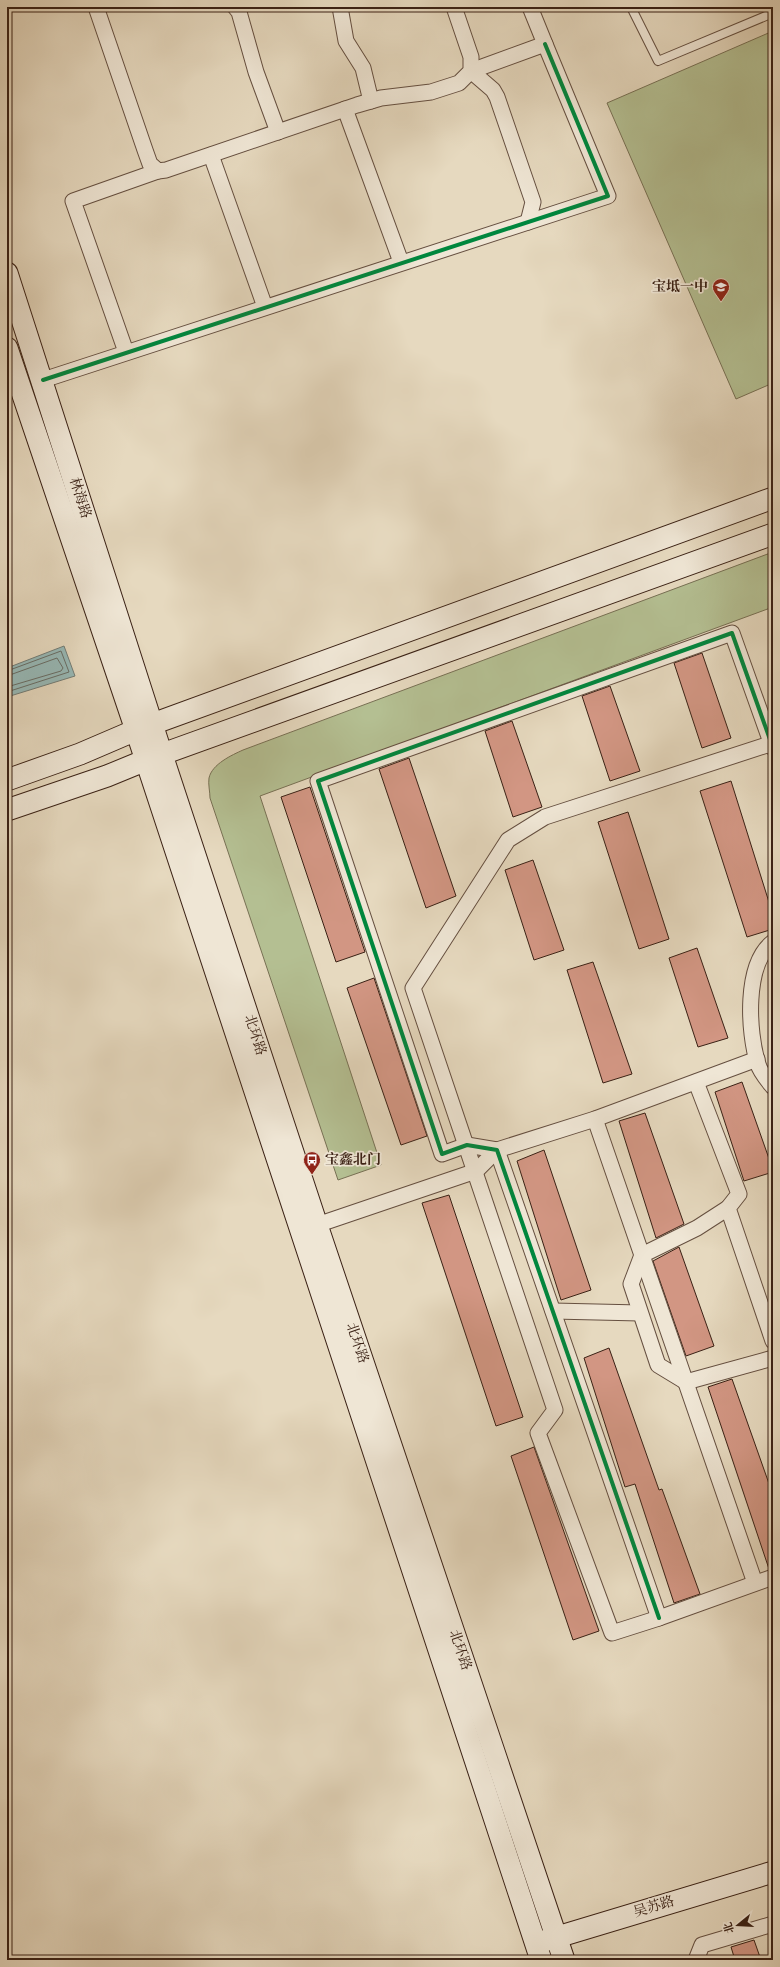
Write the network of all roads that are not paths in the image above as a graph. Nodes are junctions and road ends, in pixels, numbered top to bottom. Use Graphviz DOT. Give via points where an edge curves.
graph roads {
  1 [pos="96,7"];
  2 [pos="235,7"];
  3 [pos="340,7"];
  4 [pos="454,7"];
  5 [pos="530,7"];
  6 [pos="631,7"];
  7 [pos="773,13"];
  8 [pos="545,44"];
  9 [pos="471,71"];
  10 [pos="371,101"];
  11 [pos="345,109"];
  12 [pos="278,132"];
  13 [pos="211,155"];
  14 [pos="158,171"];
  15 [pos="528,222"];
  16 [pos="401,262"];
  17 [pos="7,273"];
  18 [pos="265,307"];
  19 [pos="7,348"];
  20 [pos="126,352"];
  21 [pos="42,380"];
  22 [pos="773,498"];
  23 [pos="773,534"];
  24 [pos="145,727"];
  25 [pos="772,745"];
  26 [pos="154,757"];
  27 [pos="7,780"];
  28 [pos="7,810"];
  29 [pos="773,942"];
  30 [pos="757,1059"];
  31 [pos="696,1082"];
  32 [pos="773,1087"];
  33 [pos="595,1119"];
  34 [pos="467,1145"];
  35 [pos="497,1150"];
  36 [pos="476,1171"];
  37 [pos="728,1208"];
  38 [pos="309,1228"];
  39 [pos="642,1256"];
  40 [pos="553,1311"];
  41 [pos="640,1313"];
  42 [pos="773,1341"];
  43 [pos="773,1358"];
  44 [pos="686,1382"];
  45 [pos="773,1577"];
  46 [pos="755,1583"];
  47 [pos="659,1618"];
  48 [pos="773,1872"];
  49 [pos="773,1924"];
  50 [pos="557,1937"];
  51 [pos="539,1952"];
  52 [pos="564,1960"];
  53 [pos="696,1960"];
  1 -- 14 [label="street" via="150,164"];
  2 -- 12 [label="street" via="239,12 256,72"];
  3 -- 10 [label="street" via="346,41 363,68"];
  4 -- 9 [label="street" via="470,57"];
  5 -- 8 [label="street"];
  6 -- 7 [label="lane" via="658,61"];
  8 -- 9 [label="street"];
  8 -- 15 [label="street" via="608,196"];
  9 -- 10 [label="street" via="459,83 431,92"];
  9 -- 15 [label="street" via="493,90 497,97 533,202"];
  10 -- 11 [label="street"];
  11 -- 12 [label="street"];
  11 -- 16 [label="street"];
  12 -- 13 [label="street"];
  13 -- 14 [label="street"];
  13 -- 18 [label="street"];
  14 -- 20 [label="street" via="73,201"];
  15 -- 16 [label="street"];
  16 -- 18 [label="street"];
  17 -- 21 [label="main road, 林海路"];
  18 -- 20 [label="street"];
  19 -- 24 [label="main road, 林海路"];
  20 -- 21 [label="street"];
  21 -- 24 [label="main road, 林海路"];
  22 -- 24 [label="main road"];
  23 -- 26 [label="main road"];
  24 -- 26 [label="main road, 林海路"];
  24 -- 27 [label="main road"];
  25 -- 34 [label="street" via="545,817 508,840 413,988"];
  25 -- 34 [label="street" via="732,633 318,781 442,1154"];
  26 -- 28 [label="main road"];
  26 -- 38 [label="main road, 北环路"];
  29 -- 30 [label="street" via="759,958 754,977 751,1005 753,1043"];
  30 -- 31 [label="street"];
  30 -- 32 [label="street" via="758,1065"];
  31 -- 33 [label="street"];
  31 -- 37 [label="street" via="739,1194"];
  33 -- 35 [label="street"];
  33 -- 39 [label="street"];
  34 -- 35 [label="street"];
  34 -- 36 [label="street"];
  35 -- 36 [label="street"];
  35 -- 40 [label="street"];
  36 -- 38 [label="street"];
  36 -- 47 [label="street" via="555,1410 538,1433 612,1633"];
  37 -- 39 [label="street" via="697,1228"];
  37 -- 42 [label="street"];
  38 -- 50 [label="main road, 北环路"];
  38 -- 51 [label="main road, 北环路"];
  39 -- 41 [label="street" via="631,1284"];
  39 -- 44 [label="street"];
  40 -- 41 [label="street"];
  40 -- 47 [label="street"];
  41 -- 44 [label="street" via="658,1365"];
  43 -- 44 [label="street"];
  44 -- 46 [label="street"];
  45 -- 46 [label="street"];
  46 -- 47 [label="street"];
  48 -- 50 [label="main road, 吴苏路"];
  49 -- 53 [label="street" via="702,1945"];
  50 -- 51 [label="main road, 吴苏路"];
  50 -- 52 [label="main road, 北环路"];
}
